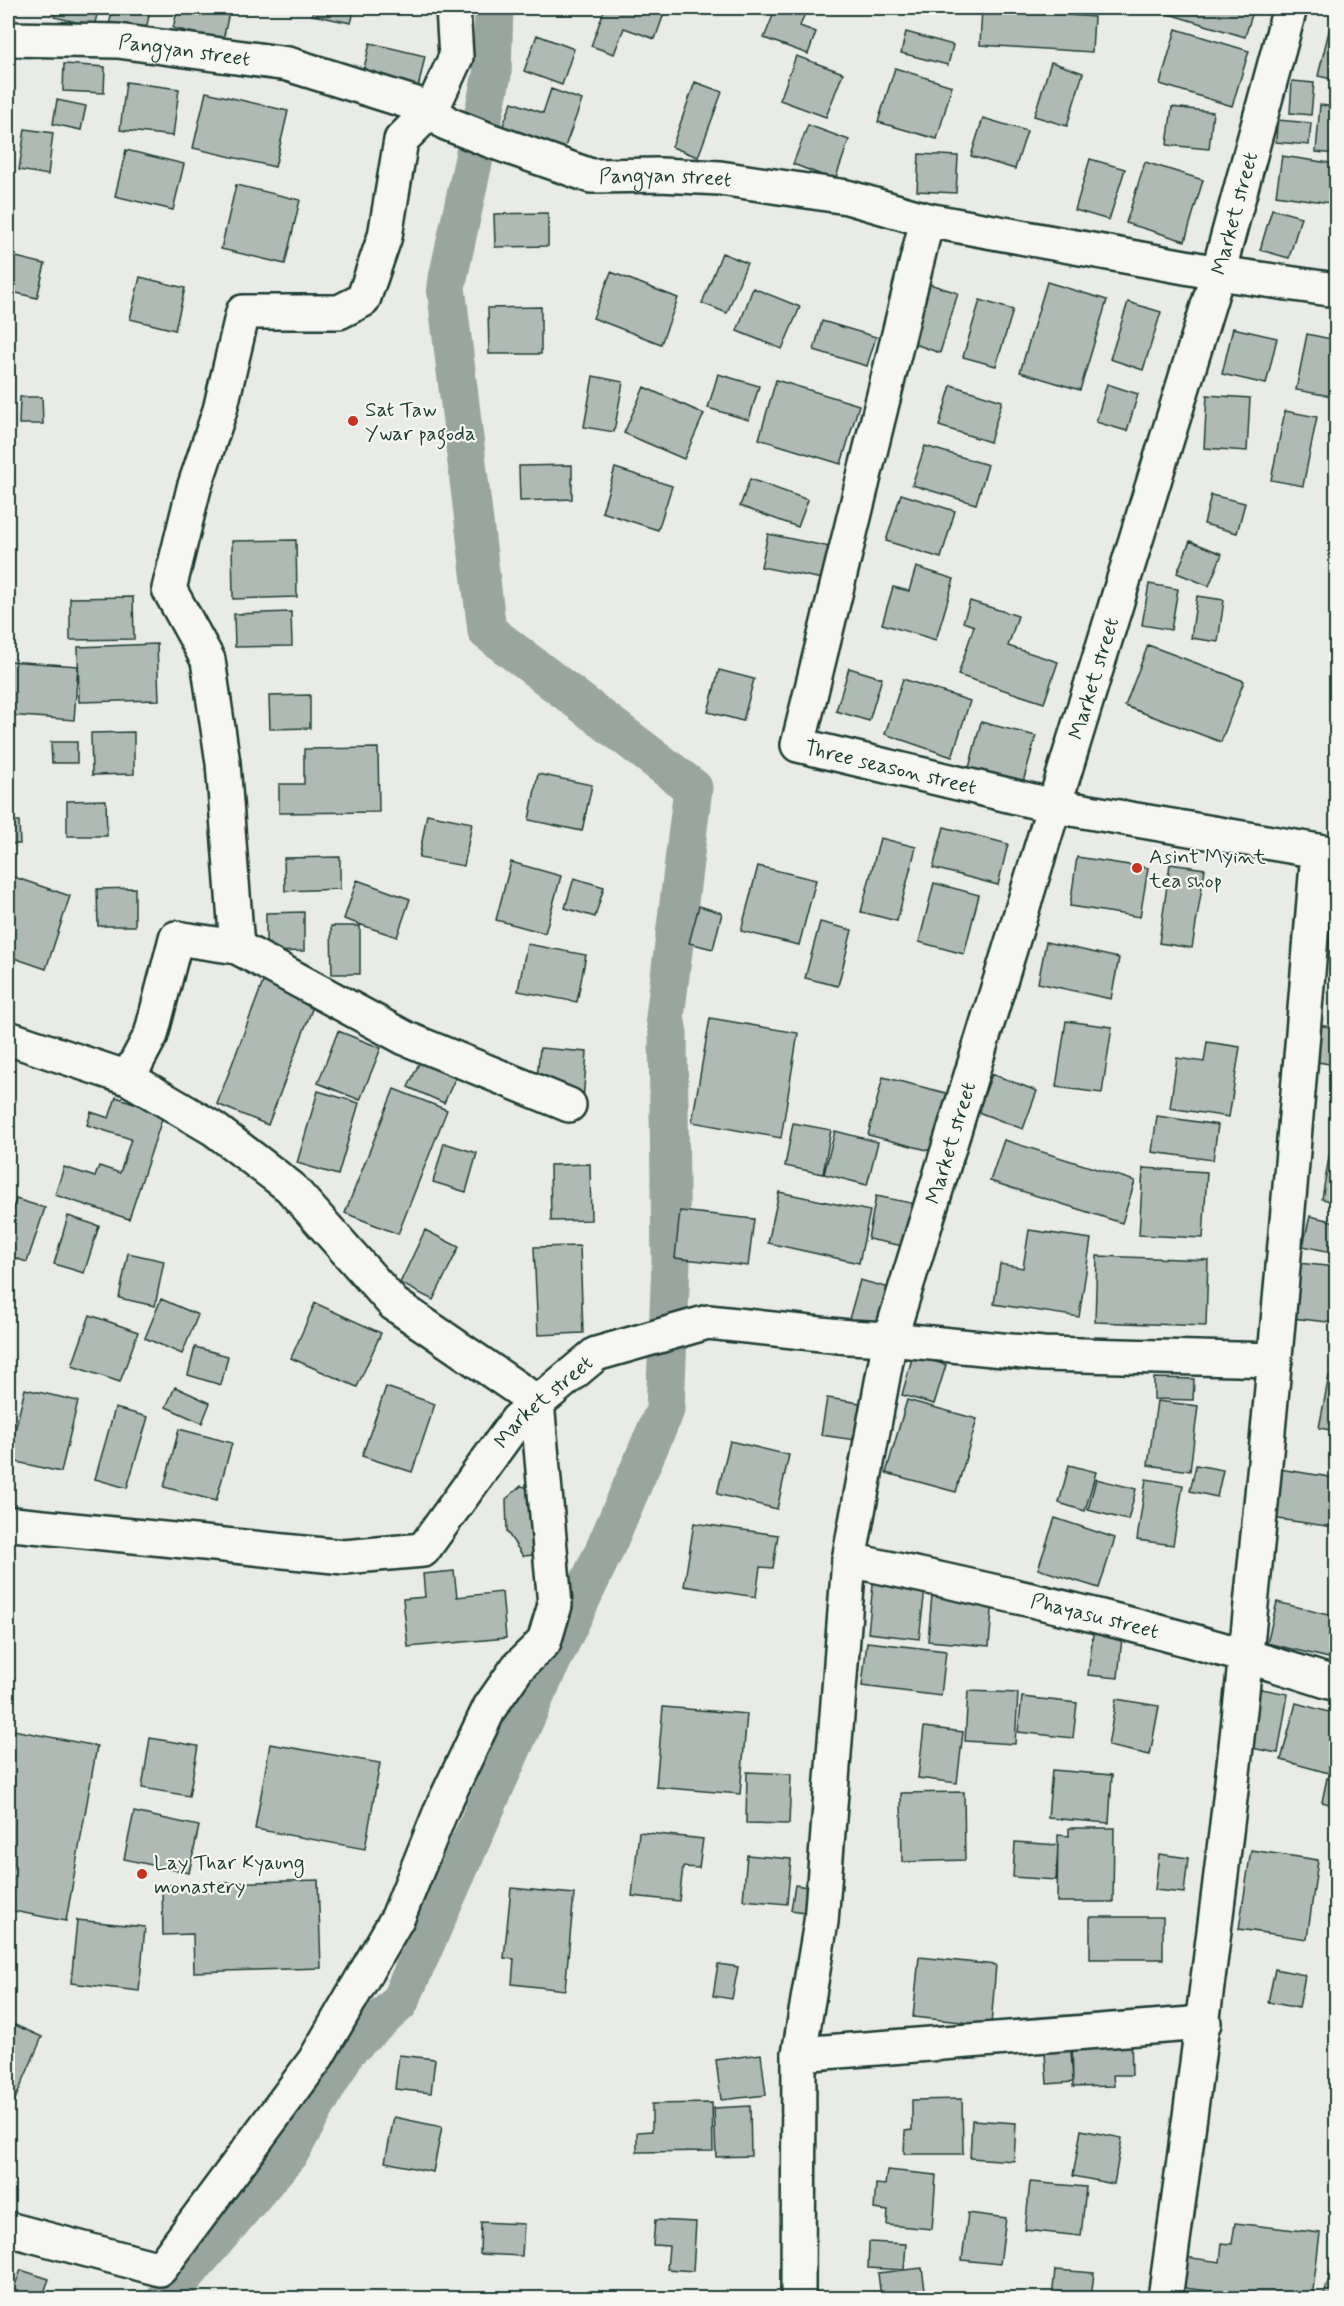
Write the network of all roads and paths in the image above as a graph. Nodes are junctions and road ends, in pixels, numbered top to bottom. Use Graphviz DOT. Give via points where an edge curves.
graph roads {
  1 [pos="453,8"];
  2 [pos="1290,8"];
  3 [pos="8,39"];
  4 [pos="439,116"];
  5 [pos="927,220"];
  6 [pos="1218,273"];
  7 [pos="1336,290"];
  8 [pos="1054,806"];
  9 [pos="1328,853"];
  10 [pos="237,947"];
  11 [pos="8,1038"];
  12 [pos="129,1078"];
  13 [pos="569,1105"];
  14 [pos="890,1339"];
  15 [pos="1275,1360"];
  16 [pos="537,1402"];
  17 [pos="8,1525"];
  18 [pos="849,1560"];
  19 [pos="1246,1655"];
  20 [pos="1336,1684"];
  21 [pos="1204,2023"];
  22 [pos="799,2054"];
  23 [pos="8,2229"];
  24 [pos="798,2298"];
  25 [pos="1165,2298"];
  1 -- 4 [label="street" via="456,57"];
  2 -- 6 [label="street, Market street"];
  3 -- 4 [label="street, Pangyan street" via="118,41 288,64"];
  4 -- 5 [label="street, Pangyan street" via="489,140 591,176 720,178 847,196"];
  4 -- 10 [label="street" via="401,140 385,236 363,300 339,312 243,312 220,410 194,488 169,589 208,660 224,763"];
  5 -- 6 [label="street, Pangyan street"];
  5 -- 8 [label="street, Three season street" via="798,745"];
  6 -- 7 [label="street, Pangyan street"];
  6 -- 8 [label="street, Market street"];
  8 -- 9 [label="street, Three season street"];
  8 -- 14 [label="street, Market street"];
  9 -- 15 [label="street"];
  10 -- 12 [label="street" via="176,938 152,1035"];
  10 -- 13 [label="street" via="405,1038"];
  11 -- 12 [label="street"];
  12 -- 16 [label="street" via="214,1129 290,1187 394,1304"];
  14 -- 15 [label="street" via="1043,1354"];
  14 -- 16 [label="street, Market street" via="708,1322 596,1354"];
  14 -- 18 [label="street"];
  15 -- 19 [label="street"];
  16 -- 17 [label="street, Market street" via="517,1420 423,1550 344,1557"];
  16 -- 23 [label="street" via="555,1605 544,1642 518,1667 490,1707 442,1808 398,1917 315,2060 160,2269"];
  18 -- 19 [label="street, Phayasu street" via="986,1588"];
  18 -- 22 [label="street" via="821,1922"];
  19 -- 20 [label="street, Phayasu street"];
  19 -- 21 [label="street"];
  21 -- 22 [label="street"];
  21 -- 25 [label="street"];
  22 -- 24 [label="street"];
}
